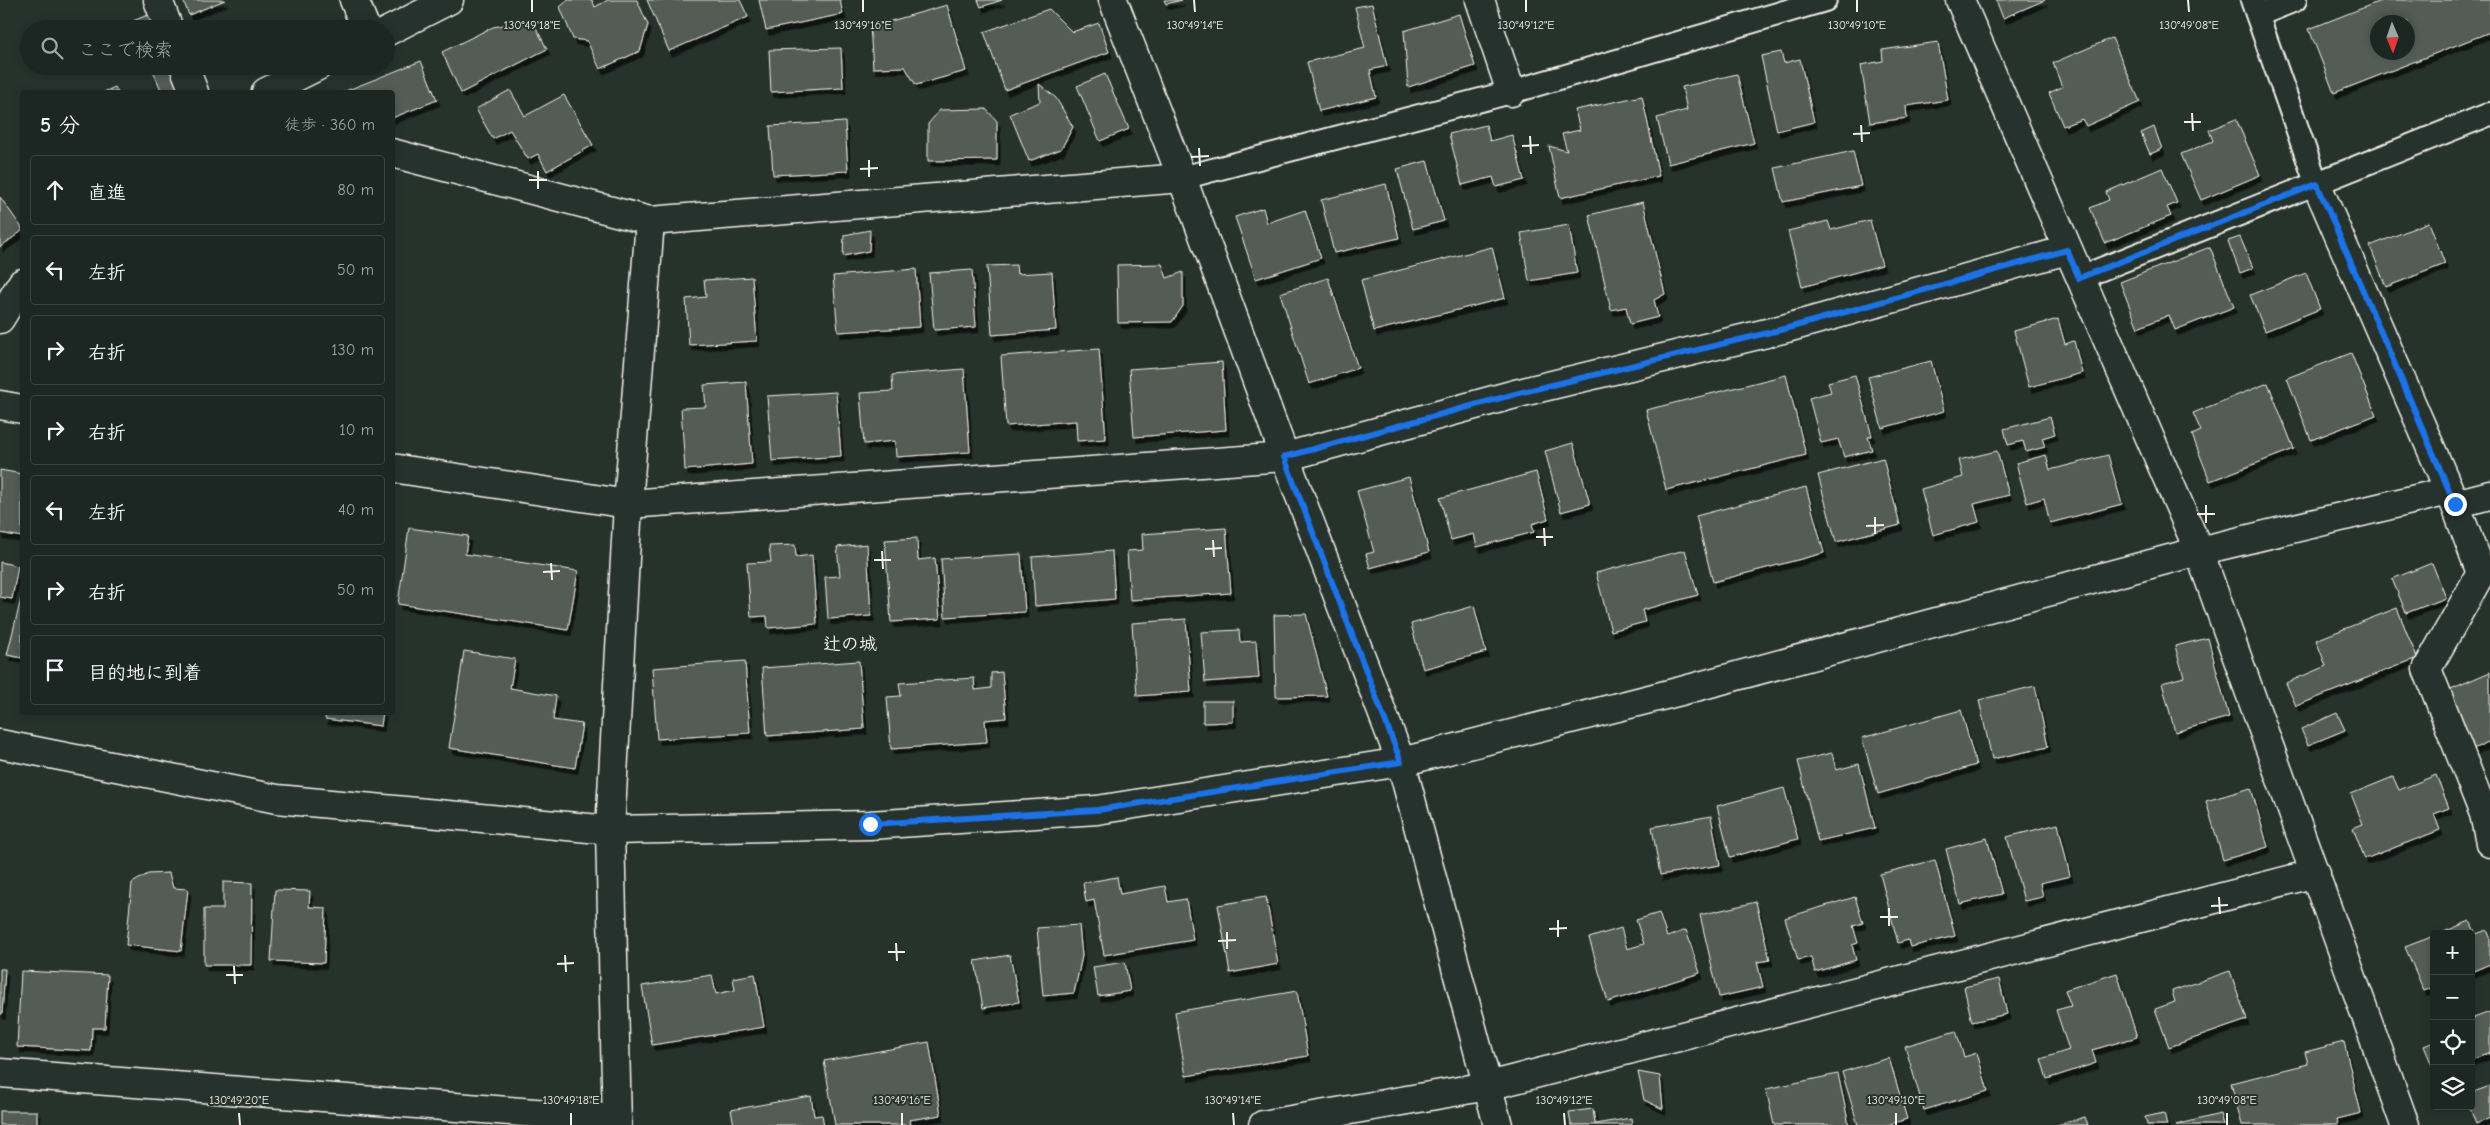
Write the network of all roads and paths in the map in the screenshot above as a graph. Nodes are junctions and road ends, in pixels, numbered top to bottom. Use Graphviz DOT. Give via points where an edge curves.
graph roads {
  1 [pos="158,0"];
  2 [pos="354,0"];
  3 [pos="449,0"];
  4 [pos="1113,0"];
  5 [pos="1480,0"];
  6 [pos="1824,0"];
  7 [pos="1960,0"];
  8 [pos="2296,0"];
  9 [pos="2255,8"];
  10 [pos="166,20"];
  11 [pos="362,20"];
  12 [pos="395,27"];
  13 [pos="187,75"];
  14 [pos="300,75"];
  15 [pos="193,90"];
  16 [pos="270,90"];
  17 [pos="1512,92"];
  18 [pos="2490,114"];
  19 [pos="395,154"];
  20 [pos="1182,178"];
  21 [pos="2317,184"];
  22 [pos="650,221"];
  23 [pos="2067,250"];
  24 [pos="2079,278"];
  25 [pos="20,286"];
  26 [pos="0,319"];
  27 [pos="0,405"];
  28 [pos="20,409"];
  29 [pos="1284,457"];
  30 [pos="395,468"];
  31 [pos="2490,495"];
  32 [pos="2452,497"];
  33 [pos="628,504"];
  34 [pos="2199,551"];
  35 [pos="0,744"];
  36 [pos="1401,762"];
  37 [pos="610,830"];
  38 [pos="2490,843"];
  39 [pos="2316,873"];
  40 [pos="0,1073"];
  41 [pos="1488,1086"];
  42 [pos="617,1122"];
  43 [pos="1263,1125"];
  44 [pos="1498,1125"];
  45 [pos="2405,1125"];
  1 -- 10 [label="street"];
  2 -- 11 [label="street"];
  3 -- 12 [label="street"];
  4 -- 20 [label="street"];
  5 -- 17 [label="street"];
  6 -- 17 [label="lane"];
  7 -- 23 [label="street"];
  8 -- 9 [label="lane"];
  9 -- 21 [label="lane"];
  13 -- 15 [label="street"];
  14 -- 16 [label="street"];
  17 -- 20 [label="lane"];
  18 -- 21 [label="lane"];
  19 -- 22 [label="street"];
  20 -- 22 [label="street"];
  20 -- 29 [label="street"];
  21 -- 24 [label="lane"];
  21 -- 32 [label="street"];
  22 -- 33 [label="street"];
  23 -- 24 [label="street"];
  23 -- 29 [label="street" via="1788,328 1519,393"];
  24 -- 34 [label="street"];
  25 -- 26 [label="street"];
  27 -- 28 [label="street"];
  29 -- 33 [label="street"];
  29 -- 36 [label="street"];
  30 -- 33 [label="street"];
  31 -- 32 [label="street"];
  32 -- 34 [label="street"];
  32 -- 38 [label="street" via="2481,574 2427,669 2484,814"];
  33 -- 37 [label="street"];
  34 -- 36 [label="street" via="1682,691"];
  34 -- 39 [label="street"];
  35 -- 37 [label="street" via="277,799"];
  36 -- 37 [label="street" via="1097,810 870,824"];
  36 -- 41 [label="street"];
  37 -- 42 [label="street"];
  39 -- 41 [label="street"];
  39 -- 45 [label="street"];
  40 -- 42 [label="street"];
  41 -- 43 [label="street"];
  41 -- 44 [label="street"];
}
